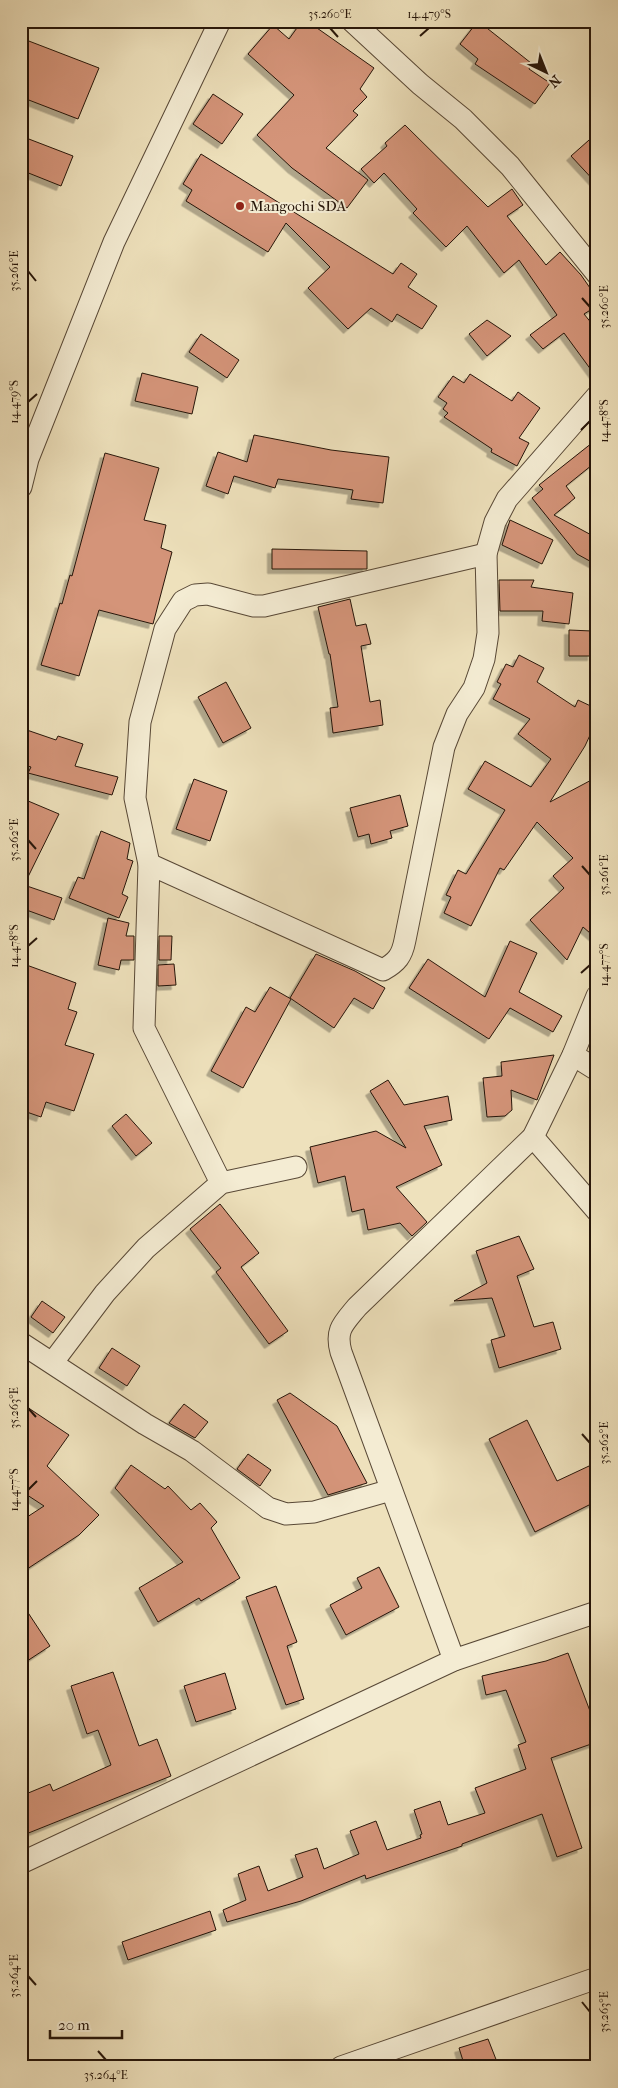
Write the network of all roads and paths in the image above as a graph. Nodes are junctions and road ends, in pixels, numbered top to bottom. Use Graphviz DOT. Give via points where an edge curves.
graph roads {
  1 [pos="352,21"];
  2 [pos="216,22"];
  3 [pos="597,274"];
  4 [pos="597,396"];
  5 [pos="25,456"];
  6 [pos="21,487"];
  7 [pos="486,554"];
  8 [pos="149,864"];
  9 [pos="597,996"];
  10 [pos="573,1056"];
  11 [pos="597,1070"];
  12 [pos="533,1138"];
  13 [pos="296,1167"];
  14 [pos="221,1183"];
  15 [pos="597,1212"];
  16 [pos="21,1343"];
  17 [pos="53,1362"];
  18 [pos="392,1490"];
  19 [pos="597,1612"];
  20 [pos="454,1660"];
  21 [pos="21,1863"];
  22 [pos="597,1978"];
  23 [pos="341,2067"];
  1 -- 3 [label="street" via="420,84 464,119 510,166"];
  2 -- 5 [label="street" via="114,242"];
  4 -- 7 [label="street" via="507,499 495,522"];
  5 -- 6 [label="street"];
  7 -- 8 [label="street" via="264,606 208,594 195,595 183,601 165,629 140,722 135,798"];
  7 -- 8 [label="street" via="488,633 484,659 474,688 457,714 444,747 406,940 395,964 383,970"];
  8 -- 14 [label="street" via="144,1028"];
  9 -- 10 [label="street"];
  10 -- 11 [label="street"];
  10 -- 12 [label="street"];
  12 -- 15 [label="street"];
  12 -- 18 [label="street" via="357,1307 337,1338"];
  13 -- 14 [label="street"];
  14 -- 17 [label="street" via="146,1248 105,1293"];
  16 -- 17 [label="street"];
  17 -- 18 [label="street" via="192,1452 268,1508 286,1514 314,1512"];
  18 -- 20 [label="street"];
  19 -- 20 [label="street"];
  20 -- 21 [label="street"];
  22 -- 23 [label="street"];
}
